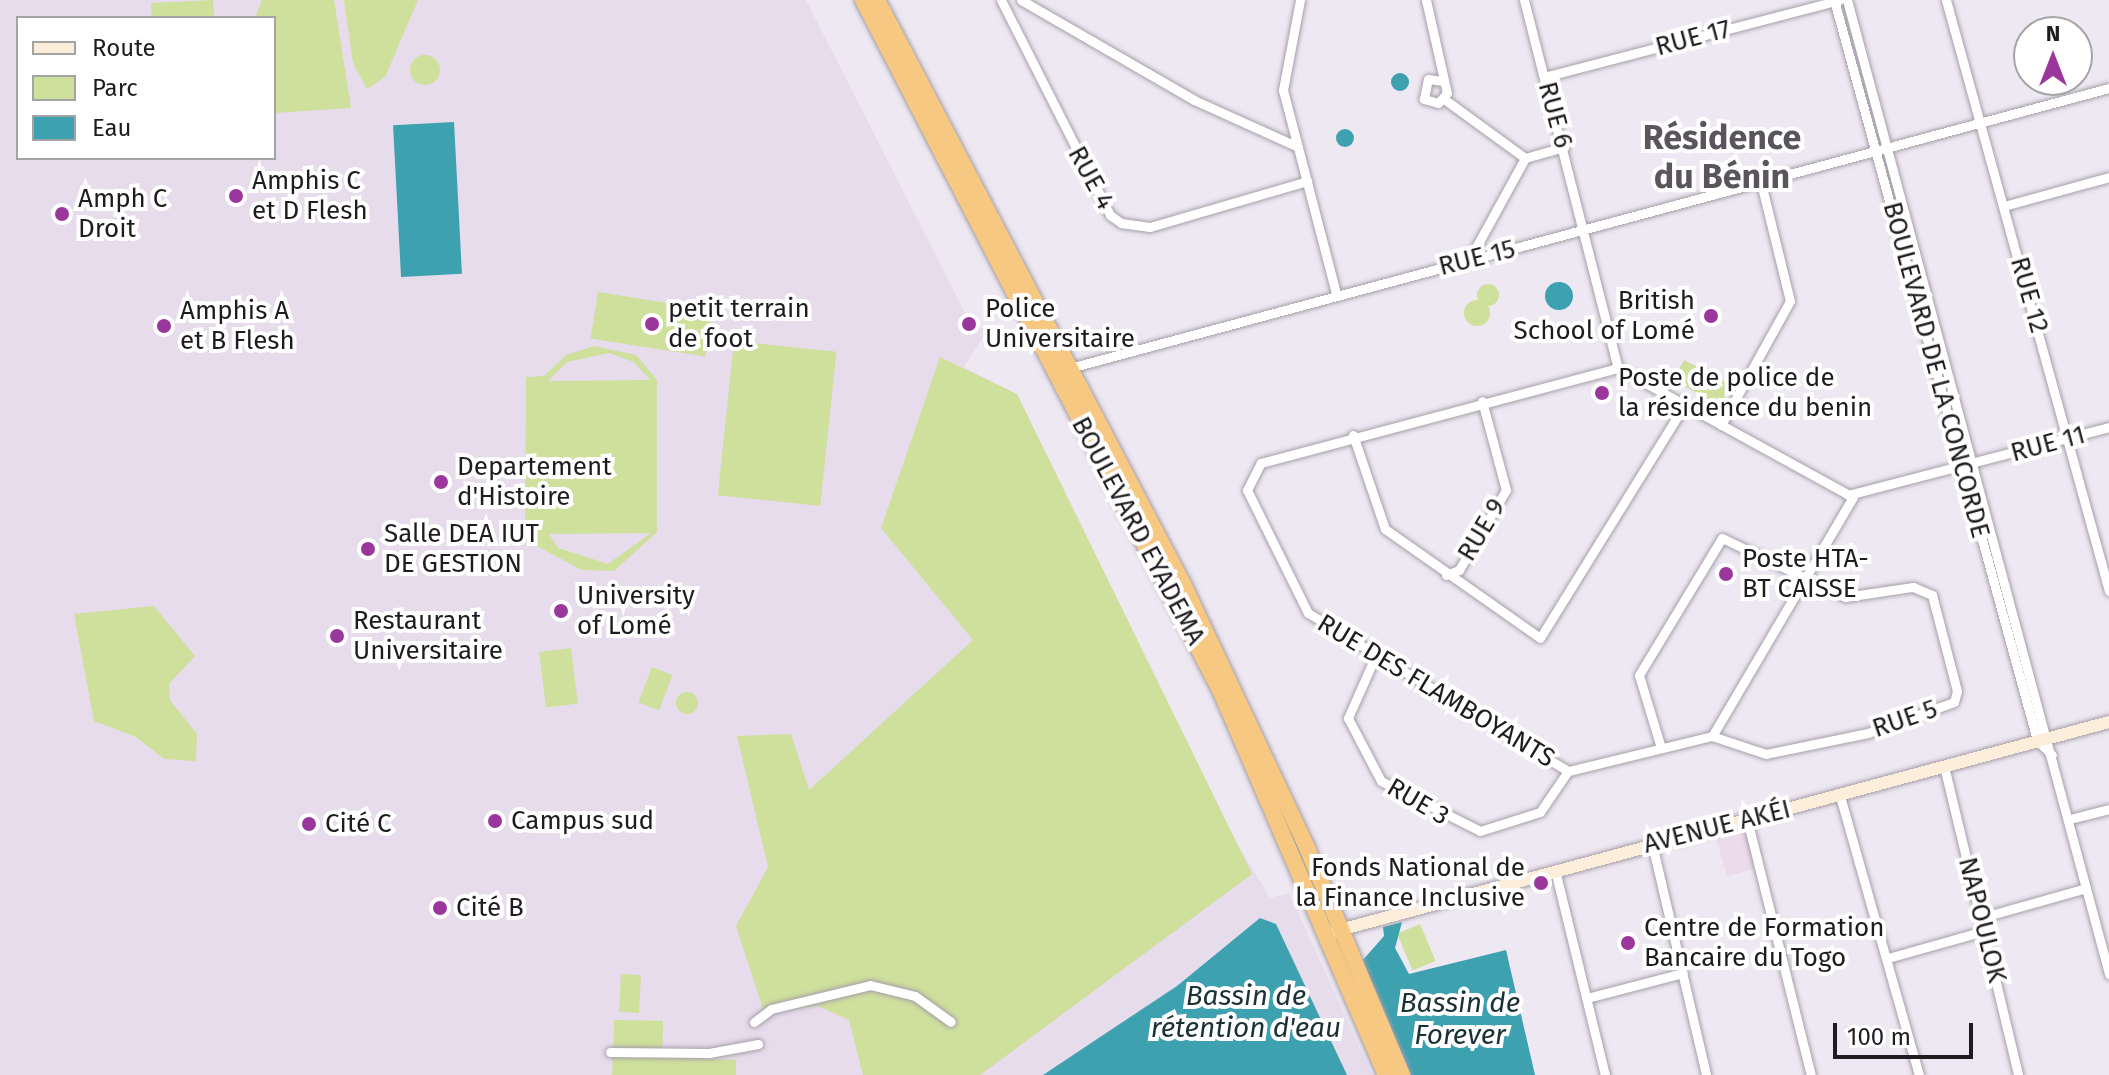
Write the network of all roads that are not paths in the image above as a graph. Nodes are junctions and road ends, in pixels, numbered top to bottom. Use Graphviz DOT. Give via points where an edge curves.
graph roads {
  1 [pos="863,0"];
  2 [pos="877,0"];
  3 [pos="1001,0"];
  4 [pos="1021,0"];
  5 [pos="1300,0"];
  6 [pos="1426,0"];
  7 [pos="1524,0"];
  8 [pos="1840,0"];
  9 [pos="1946,0"];
  10 [pos="1544,77"];
  11 [pos="1443,81"];
  12 [pos="2109,88"];
  13 [pos="1444,99"];
  14 [pos="1980,123"];
  15 [pos="1298,147"];
  16 [pos="1564,147"];
  17 [pos="1888,149"];
  18 [pos="1876,150"];
  19 [pos="1525,158"];
  20 [pos="2109,177"];
  21 [pos="1307,181"];
  22 [pos="1761,183"];
  23 [pos="2004,206"];
  24 [pos="1587,230"];
  25 [pos="1469,260"];
  26 [pos="1336,293"];
  27 [pos="1618,368"];
  28 [pos="1060,370"];
  29 [pos="1482,401"];
  30 [pos="1685,404"];
  31 [pos="1721,425"];
  32 [pos="2109,427"];
  33 [pos="1353,435"];
  34 [pos="2069,438"];
  35 [pos="1973,463"];
  36 [pos="1962,465"];
  37 [pos="1848,495"];
  38 [pos="1446,575"];
  39 [pos="1806,581"];
  40 [pos="2109,591"];
  41 [pos="1375,657"];
  42 [pos="2109,722"];
  43 [pos="1712,736"];
  44 [pos="2043,740"];
  45 [pos="1661,748"];
  46 [pos="1944,766"];
  47 [pos="1568,771"];
  48 [pos="1840,796"];
  49 [pos="2109,809"];
  50 [pos="1747,819"];
  51 [pos="2070,819"];
  52 [pos="1652,844"];
  53 [pos="1555,870"];
  54 [pos="2086,888"];
  55 [pos="1980,918"];
  56 [pos="1984,931"];
  57 [pos="1334,932"];
  58 [pos="1888,958"];
  59 [pos="1683,973"];
  60 [pos="2109,974"];
  61 [pos="1587,998"];
  62 [pos="754,1022"];
  63 [pos="951,1022"];
  64 [pos="758,1044"];
  65 [pos="610,1052"];
  66 [pos="1809,1074"];
  67 [pos="1386,1075"];
  68 [pos="1402,1075"];
  69 [pos="1605,1075"];
  70 [pos="1706,1075"];
  71 [pos="1919,1075"];
  72 [pos="2018,1075"];
  1 -- 28 [label="highway, BOULEVARD EYADEMA"];
  2 -- 28 [label="highway"];
  3 -- 21 [label="street, RUE 4" via="1110,215 1121,223 1150,227"];
  4 -- 15 [label="street" via="1194,100"];
  5 -- 15 [label="street" via="1282,72"];
  6 -- 11 [label="street"];
  7 -- 10 [label="street, RUE 6"];
  8 -- 10 [label="street, RUE 17"];
  8 -- 17 [label="street, BOULEVARD DE LA CONCORDE"];
  8 -- 18 [label="street, BOULEVARD DE LA CONCORDE"];
  9 -- 14 [label="street, RUE 12"];
  10 -- 16 [label="street, RUE 6"];
  11 -- 13 [label="street"];
  11 -- 13 [label="street" via="1428,79 1421,92 1431,103"];
  12 -- 14 [label="street, RUE 15"];
  13 -- 19 [label="street"];
  14 -- 17 [label="street, RUE 15"];
  14 -- 23 [label="street, RUE 12"];
  15 -- 21 [label="street"];
  16 -- 19 [label="street"];
  16 -- 24 [label="street, RUE 6"];
  17 -- 18 [label="street, RUE 15"];
  17 -- 35 [label="street, BOULEVARD DE LA CONCORDE"];
  18 -- 22 [label="street, RUE 15"];
  18 -- 36 [label="street, BOULEVARD DE LA CONCORDE"];
  19 -- 25 [label="street"];
  20 -- 23 [label="street"];
  21 -- 26 [label="street"];
  22 -- 24 [label="street, RUE 15"];
  22 -- 31 [label="street" via="1790,301"];
  23 -- 34 [label="street, RUE 12"];
  24 -- 25 [label="street, RUE 15"];
  24 -- 27 [label="street, RUE 6"];
  25 -- 26 [label="street, RUE 15"];
  26 -- 28 [label="street, RUE 15"];
  27 -- 29 [label="street, RUE DES FLAMBOYANTS"];
  27 -- 30 [label="street"];
  28 -- 57 [label="highway, BOULEVARD EYADEMA"];
  29 -- 33 [label="street, RUE DES FLAMBOYANTS"];
  29 -- 38 [label="street, RUE 9" via="1506,490 1459,570"];
  30 -- 31 [label="street"];
  30 -- 38 [label="street" via="1547,636"];
  31 -- 37 [label="street"];
  32 -- 34 [label="street, RUE 11"];
  33 -- 38 [label="street, RUE 9" via="1381,523"];
  33 -- 41 [label="street, RUE DES FLAMBOYANTS" via="1261,463 1247,490 1308,613"];
  34 -- 35 [label="street, RUE 11"];
  34 -- 40 [label="street, RUE 12"];
  35 -- 36 [label="street, RUE 11"];
  35 -- 44 [label="street, BOULEVARD DE LA CONCORDE"];
  36 -- 37 [label="street, RUE 11"];
  36 -- 44 [label="street, BOULEVARD DE LA CONCORDE"];
  37 -- 39 [label="street"];
  39 -- 43 [label="street"];
  39 -- 43 [label="street, RUE 5" via="1845,597 1929,590 1957,699 1868,733 1766,754"];
  39 -- 45 [label="street" via="1730,537 1717,543 1639,675"];
  41 -- 47 [label="street, RUE DES FLAMBOYANTS"];
  41 -- 47 [label="street, RUE 3" via="1348,718 1381,781 1480,831 1540,812"];
  42 -- 44 [label="main road, AVENUE AKÉI"];
  43 -- 45 [label="street, RUE DES FLAMBOYANTS"];
  44 -- 46 [label="main road, AVENUE AKÉI"];
  44 -- 51 [label="street"];
  45 -- 47 [label="street, RUE DES FLAMBOYANTS"];
  46 -- 48 [label="main road, AVENUE AKÉI"];
  46 -- 55 [label="street, NAPOULOK"];
  48 -- 50 [label="main road, AVENUE AKÉI"];
  48 -- 58 [label="street"];
  49 -- 51 [label="street"];
  50 -- 52 [label="main road, AVENUE AKÉI"];
  50 -- 66 [label="street"];
  51 -- 54 [label="street"];
  52 -- 53 [label="main road, AVENUE AKÉI"];
  52 -- 59 [label="street"];
  53 -- 57 [label="main road, AVENUE AKÉI"];
  53 -- 61 [label="street"];
  54 -- 55 [label="street"];
  54 -- 60 [label="street"];
  55 -- 56 [label="street, NAPOULOK"];
  56 -- 58 [label="street"];
  56 -- 72 [label="street, NAPOULOK"];
  57 -- 67 [label="highway, BOULEVARD EYADEMA"];
  57 -- 68 [label="highway"];
  58 -- 71 [label="street"];
  59 -- 61 [label="street"];
  59 -- 70 [label="street"];
  61 -- 69 [label="street"];
  62 -- 63 [label="street" via="771,1009 870,985 915,996"];
  64 -- 65 [label="street" via="709,1053"];
}
